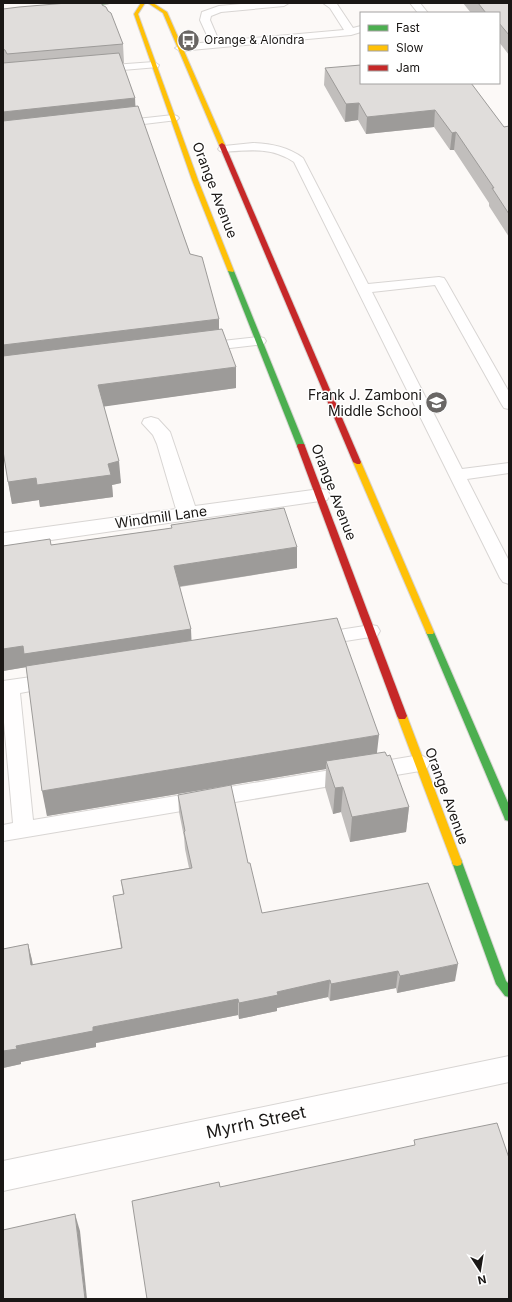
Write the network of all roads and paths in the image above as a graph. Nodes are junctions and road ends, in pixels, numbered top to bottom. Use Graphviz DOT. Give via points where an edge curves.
graph roads {
  1 [pos="106,3"];
  2 [pos="143,3"];
  3 [pos="150,3"];
  4 [pos="284,3"];
  5 [pos="328,3"];
  6 [pos="415,3"];
  7 [pos="63,7"];
  8 [pos="422,12"];
  9 [pos="356,30"];
  10 [pos="216,45"];
  11 [pos="180,48"];
  12 [pos="154,65"];
  13 [pos="89,70"];
  14 [pos="173,118"];
  15 [pos="110,125"];
  16 [pos="224,149"];
  17 [pos="363,289"];
  18 [pos="259,341"];
  19 [pos="191,349"];
  20 [pos="509,405"];
  21 [pos="151,423"];
  22 [pos="509,468"];
  23 [pos="457,475"];
  24 [pos="320,494"];
  25 [pos="187,514"];
  26 [pos="3,540"];
  27 [pos="509,578"];
  28 [pos="371,631"];
  29 [pos="300,642"];
  30 [pos="65,679"];
  31 [pos="6,688"];
  32 [pos="420,763"];
  33 [pos="509,816"];
  34 [pos="24,829"];
  35 [pos="3,833"];
  36 [pos="509,992"];
  37 [pos="509,1069"];
  38 [pos="3,1176"];
  1 -- 7 [label="street"];
  2 -- 12 [label="street, Orange Avenue" via="136,14"];
  3 -- 11 [label="street, Orange Avenue" via="165,12"];
  4 -- 10 [label="lane" via="219,9 206,14 205,20"];
  5 -- 9 [label="lane" via="334,6"];
  6 -- 8 [label="lane"];
  9 -- 10 [label="lane"];
  10 -- 11 [label="lane"];
  11 -- 16 [label="street, Orange Avenue"];
  12 -- 13 [label="lane"];
  12 -- 14 [label="street, Orange Avenue"];
  14 -- 15 [label="lane"];
  14 -- 18 [label="street, Orange Avenue"];
  16 -- 17 [label="lane" via="261,146 290,152 299,160"];
  16 -- 33 [label="street, Orange Avenue"];
  17 -- 20 [label="lane" via="439,281"];
  17 -- 23 [label="lane"];
  18 -- 19 [label="lane"];
  18 -- 24 [label="street, Orange Avenue"];
  21 -- 25 [label="street" via="160,432 166,444"];
  22 -- 23 [label="lane"];
  23 -- 27 [label="lane"];
  24 -- 25 [label="street, Windmill Lane"];
  24 -- 28 [label="street, Orange Avenue"];
  25 -- 26 [label="street, Windmill Lane"];
  28 -- 29 [label="lane"];
  28 -- 32 [label="street, Orange Avenue"];
  30 -- 31 [label="lane"];
  31 -- 34 [label="lane"];
  32 -- 34 [label="lane"];
  32 -- 36 [label="street, Orange Avenue" via="502,984"];
  34 -- 35 [label="lane"];
  37 -- 38 [label="street, Myrrh Street"];
}
